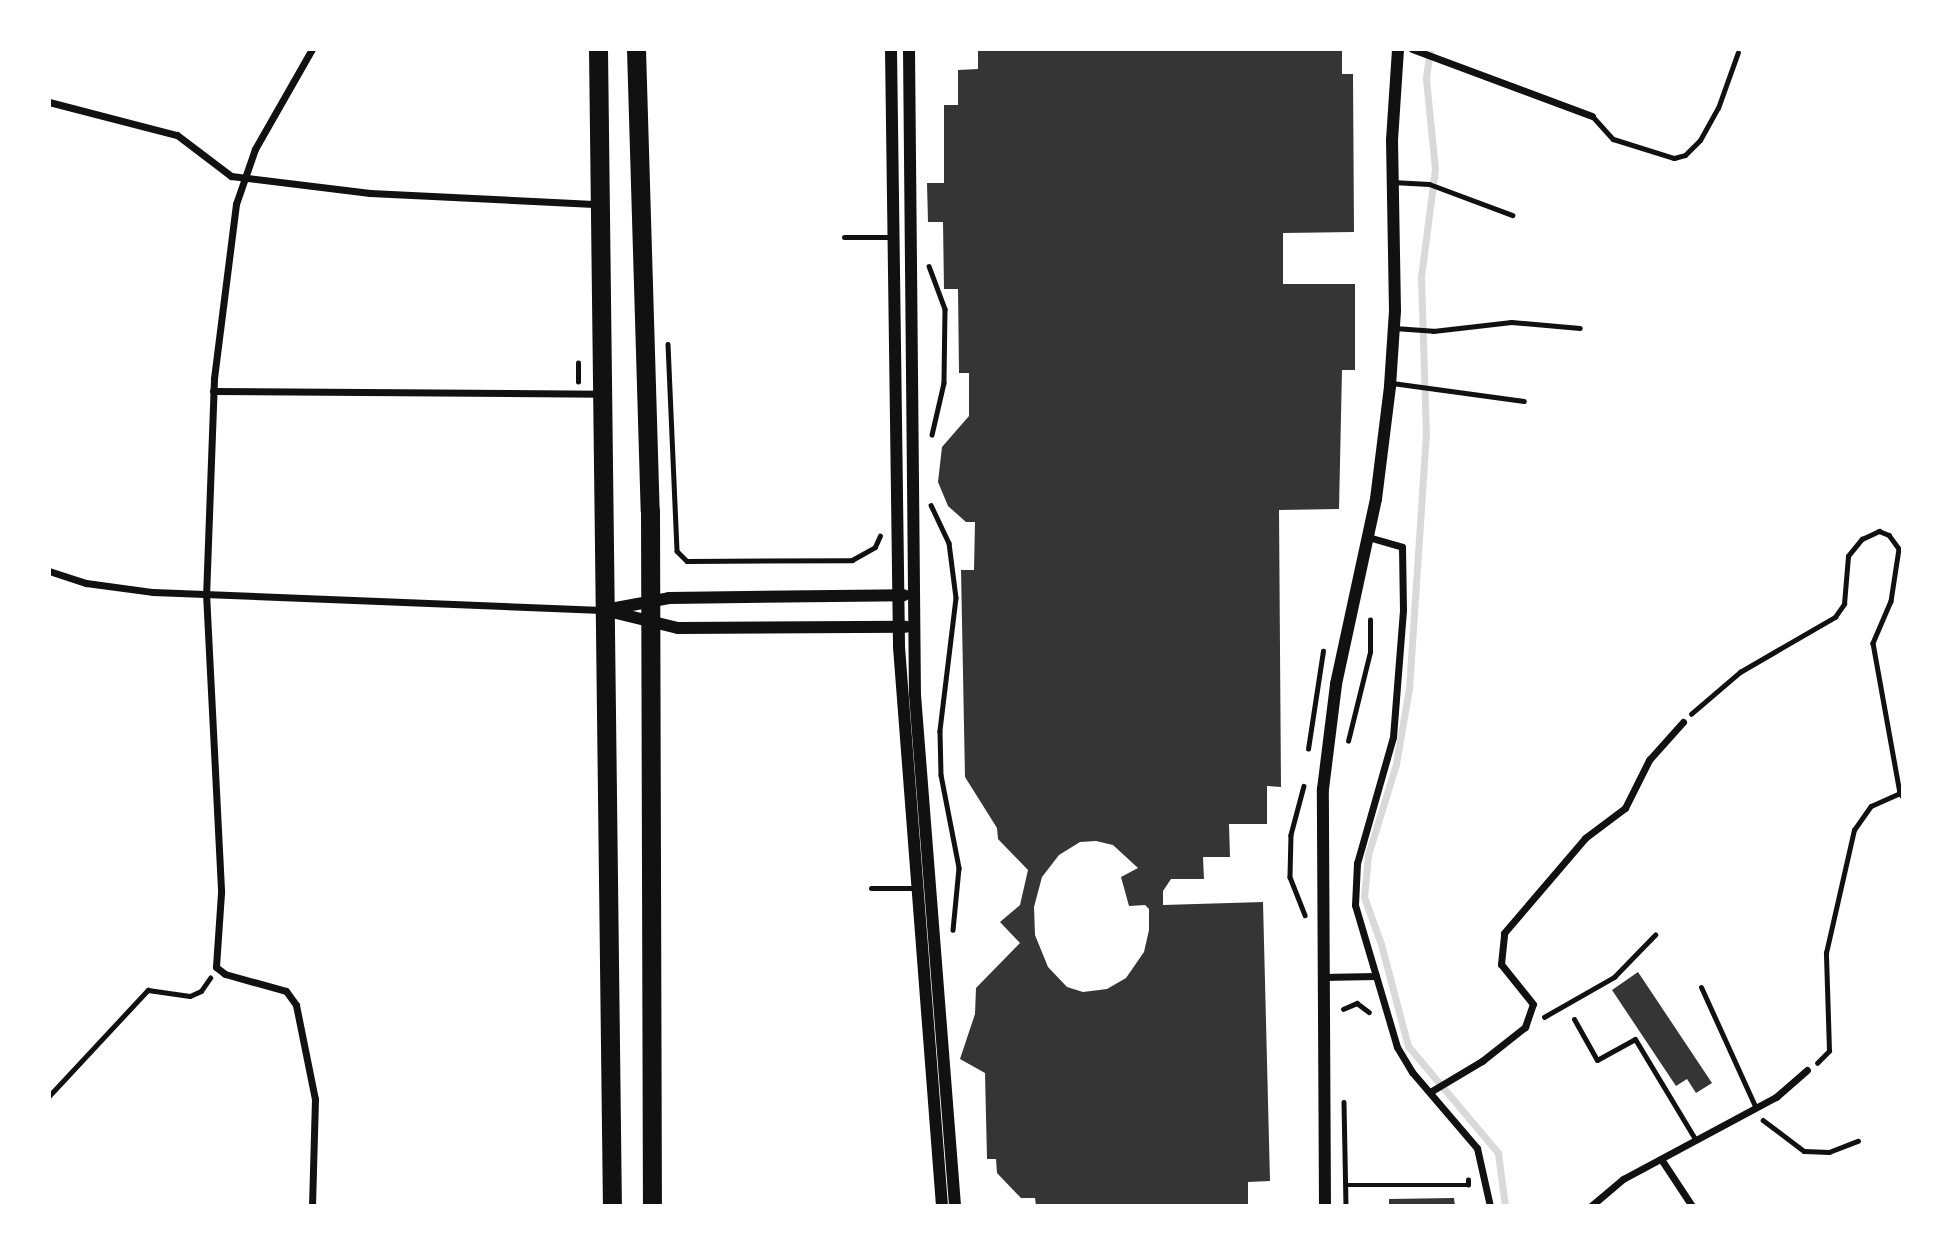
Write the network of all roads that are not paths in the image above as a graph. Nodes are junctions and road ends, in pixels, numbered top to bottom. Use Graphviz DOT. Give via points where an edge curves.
graph roads {
  1 [pos="312,49"];
  2 [pos="598,49"];
  3 [pos="636,49"];
  4 [pos="891,49"];
  5 [pos="909,49"];
  6 [pos="1398,49"];
  7 [pos="1412,49"];
  8 [pos="1738,52"];
  9 [pos="49,102"];
  10 [pos="1592,116"];
  11 [pos="243,177"];
  12 [pos="1392,183"];
  13 [pos="599,204"];
  14 [pos="1512,215"];
  15 [pos="844,237"];
  16 [pos="894,237"];
  17 [pos="1394,328"];
  18 [pos="1580,328"];
  19 [pos="1390,383"];
  20 [pos="213,391"];
  21 [pos="602,394"];
  22 [pos="1524,401"];
  23 [pos="1368,537"];
  24 [pos="49,571"];
  25 [pos="206,593"];
  26 [pos="898,595"];
  27 [pos="914,595"];
  28 [pos="650,599"];
  29 [pos="604,610"];
  30 [pos="651,624"];
  31 [pos="899,627"];
  32 [pos="914,627"];
  33 [pos="1682,722"];
  34 [pos="871,888"];
  35 [pos="918,888"];
  36 [pos="1376,976"];
  37 [pos="1322,977"];
  38 [pos="1701,987"];
  39 [pos="1574,1019"];
  40 [pos="1807,1070"];
  41 [pos="1430,1092"];
  42 [pos="1752,1108"];
  43 [pos="1695,1139"];
  44 [pos="1661,1159"];
  45 [pos="312,1206"];
  46 [pos="612,1206"];
  47 [pos="652,1206"];
  48 [pos="942,1206"];
  49 [pos="956,1206"];
  50 [pos="1325,1206"];
  51 [pos="1490,1206"];
  52 [pos="1591,1206"];
  53 [pos="1692,1206"];
  1 -- 11 [label="street"];
  2 -- 13 [label="highway"];
  3 -- 28 [label="highway"];
  4 -- 16 [label="street"];
  5 -- 27 [label="street"];
  6 -- 12 [label="street"];
  7 -- 10 [label="street"];
  8 -- 10 [label="lane" via="1711,121 1685,155 1674,158 1613,139"];
  9 -- 11 [label="street" via="177,135 225,172"];
  11 -- 13 [label="street" via="370,193"];
  11 -- 20 [label="street" via="227,259"];
  12 -- 14 [label="lane" via="1429,184"];
  12 -- 17 [label="street"];
  13 -- 21 [label="highway"];
  15 -- 16 [label="lane"];
  16 -- 26 [label="street"];
  17 -- 18 [label="lane" via="1433,331 1511,322"];
  17 -- 19 [label="street"];
  19 -- 22 [label="lane"];
  19 -- 23 [label="street"];
  20 -- 21 [label="street"];
  20 -- 25 [label="street"];
  21 -- 29 [label="highway"];
  23 -- 36 [label="street" via="1399,544 1404,551 1393,737 1354,886"];
  23 -- 37 [label="street" via="1340,658 1326,759"];
  24 -- 25 [label="street" via="103,586"];
  25 -- 29 [label="street"];
  25 -- 45 [label="street" via="220,893 216,967 225,974 286,991 299,1013 314,1100"];
  26 -- 27 [label="street"];
  26 -- 28 [label="street"];
  26 -- 31 [label="street"];
  27 -- 32 [label="street"];
  28 -- 29 [label="street"];
  28 -- 30 [label="highway"];
  29 -- 30 [label="street"];
  29 -- 46 [label="highway"];
  30 -- 31 [label="street"];
  30 -- 47 [label="highway"];
  31 -- 32 [label="street"];
  31 -- 35 [label="street"];
  32 -- 49 [label="street"];
  33 -- 41 [label="street" via="1654,754 1625,808 1585,838 1504,933 1501,964 1530,999 1529,1021 1492,1054"];
  34 -- 35 [label="lane"];
  35 -- 48 [label="street"];
  36 -- 37 [label="street"];
  36 -- 41 [label="street" via="1397,1047"];
  37 -- 50 [label="street"];
  38 -- 42 [label="lane"];
  39 -- 43 [label="lane" via="1597,1060 1635,1039"];
  40 -- 42 [label="street" via="1782,1093"];
  41 -- 51 [label="street" via="1477,1147"];
  42 -- 43 [label="street"];
  43 -- 44 [label="street"];
  44 -- 52 [label="street" via="1616,1184"];
  44 -- 53 [label="street"];
}
